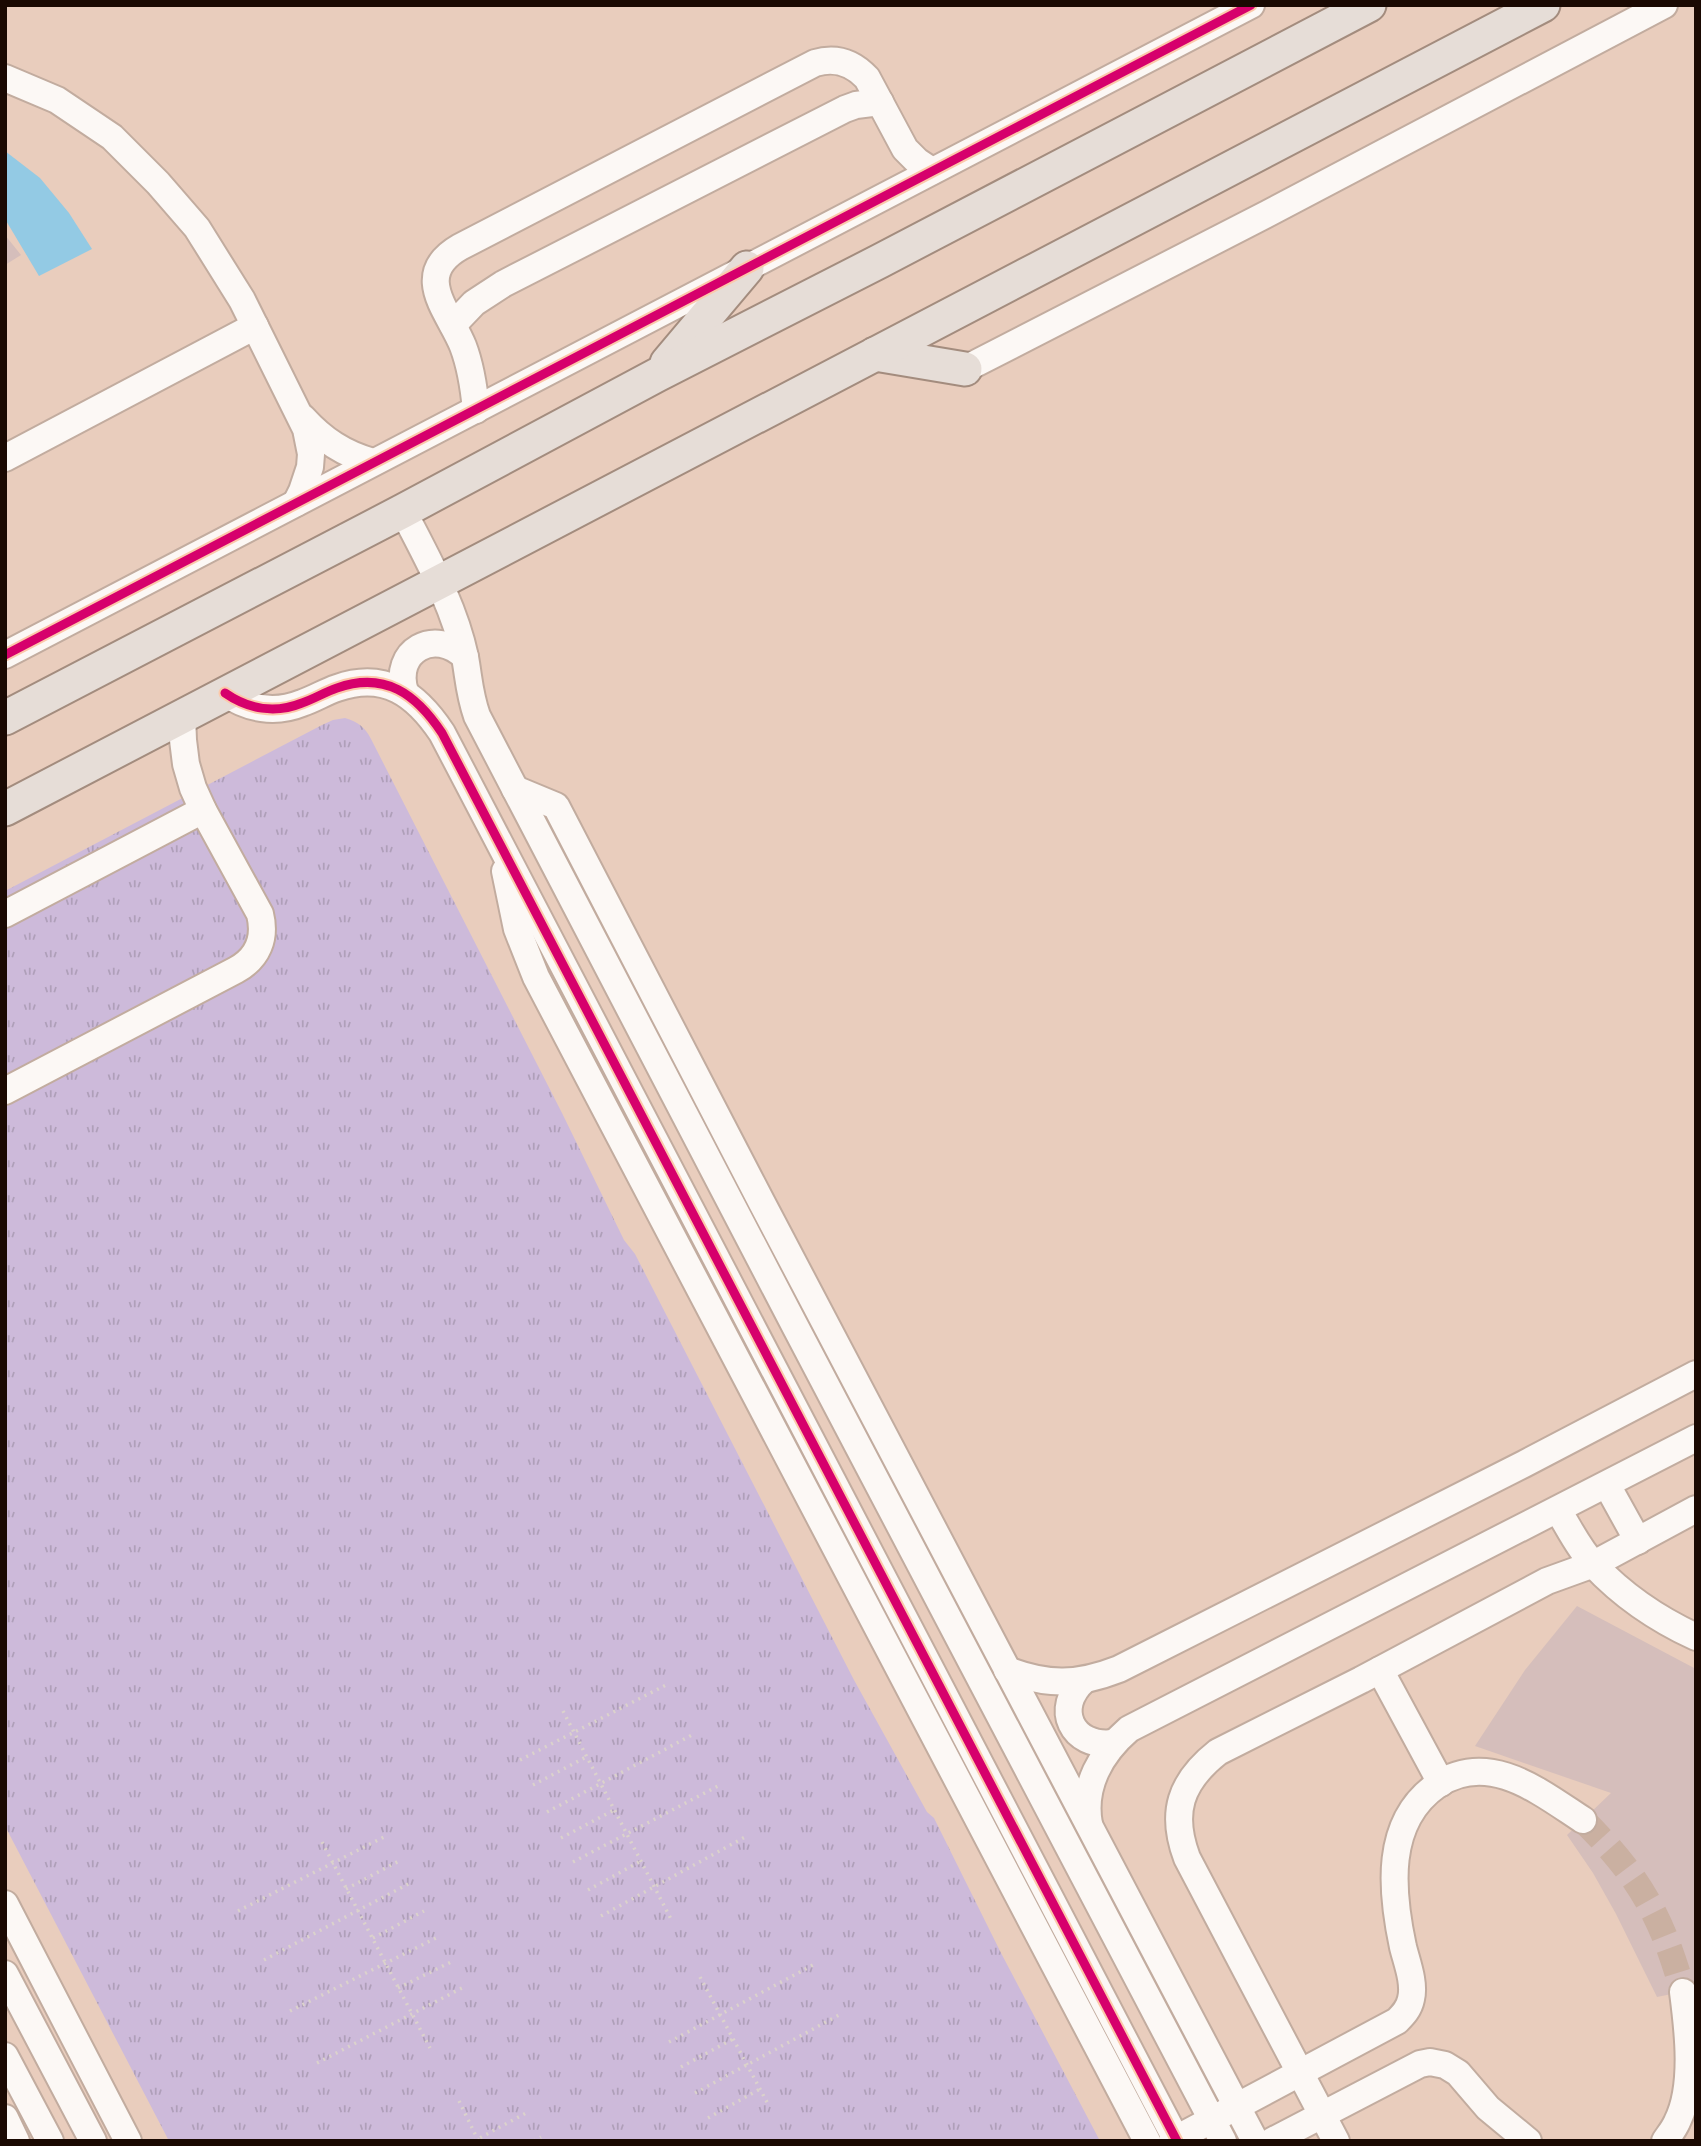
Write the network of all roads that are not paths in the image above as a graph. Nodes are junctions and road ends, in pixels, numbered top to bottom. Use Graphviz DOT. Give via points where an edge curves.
graph roads {
  1 [pos="1251,5"];
  2 [pos="1369,5"];
  3 [pos="1543,5"];
  4 [pos="1664,5"];
  5 [pos="5,78"];
  6 [pos="880,102"];
  7 [pos="932,171"];
  8 [pos="747,268"];
  9 [pos="453,325"];
  10 [pos="255,326"];
  11 [pos="876,354"];
  12 [pos="964,369"];
  13 [pos="657,375"];
  14 [pos="476,410"];
  15 [pos="302,417"];
  16 [pos="5,458"];
  17 [pos="373,463"];
  18 [pos="296,503"];
  19 [pos="403,511"];
  20 [pos="440,580"];
  21 [pos="5,655"];
  22 [pos="465,657"];
  23 [pos="405,692"];
  24 [pos="225,693"];
  25 [pos="183,715"];
  26 [pos="5,718"];
  27 [pos="514,789"];
  28 [pos="5,809"];
  29 [pos="203,810"];
  30 [pos="504,851"];
  31 [pos="5,914"];
  32 [pos="5,1091"];
  33 [pos="794,1326"];
  34 [pos="834,1340"];
  35 [pos="1696,1374"];
  36 [pos="1696,1438"];
  37 [pos="1607,1485"];
  38 [pos="1696,1509"];
  39 [pos="1558,1510"];
  40 [pos="1638,1541"];
  41 [pos="1594,1564"];
  42 [pos="1696,1637"];
  43 [pos="1007,1670"];
  44 [pos="1380,1670"];
  45 [pos="1084,1680"];
  46 [pos="1113,1743"];
  47 [pos="1441,1783"];
  48 [pos="1583,1820"];
  49 [pos="1090,1829"];
  50 [pos="5,1904"];
  51 [pos="5,1973"];
  52 [pos="1683,1992"];
  53 [pos="5,2056"];
  54 [pos="1300,2073"];
  55 [pos="1237,2106"];
  56 [pos="1322,2113"];
  57 [pos="5,2118"];
  58 [pos="1217,2130"];
  59 [pos="1175,2140"];
  60 [pos="16,2141"];
  61 [pos="50,2141"];
  62 [pos="93,2141"];
  63 [pos="128,2141"];
  64 [pos="1147,2141"];
  65 [pos="1255,2141"];
  66 [pos="1272,2141"];
  67 [pos="1336,2141"];
  68 [pos="1528,2141"];
  69 [pos="1665,2141"];
  1 -- 7 [label="street"];
  2 -- 13 [label="main road"];
  3 -- 11 [label="main road"];
  4 -- 12 [label="street"];
  5 -- 10 [label="street" via="57,100 112,137 197,228"];
  6 -- 7 [label="street" via="905,149"];
  6 -- 9 [label="street" via="845,109 503,284 474,303"];
  6 -- 9 [label="street" via="867,78 853,66 835,60 815,63 450,252 436,278 437,296"];
  7 -- 8 [label="street"];
  8 -- 13 [label="main road"];
  8 -- 14 [label="street"];
  9 -- 14 [label="street" via="469,366"];
  10 -- 15 [label="street"];
  10 -- 16 [label="street"];
  11 -- 12 [label="main road"];
  11 -- 20 [label="main road"];
  13 -- 19 [label="main road"];
  14 -- 17 [label="street"];
  15 -- 17 [label="street" via="326,441"];
  15 -- 18 [label="street" via="311,454"];
  17 -- 18 [label="street"];
  18 -- 21 [label="street"];
  19 -- 20 [label="street"];
  19 -- 26 [label="main road"];
  20 -- 22 [label="street"];
  20 -- 24 [label="main road"];
  22 -- 23 [label="street" via="449,645 422,646 404,666"];
  22 -- 27 [label="street" via="477,716"];
  23 -- 24 [label="street" via="376,683 355,683 280,709 241,704"];
  23 -- 30 [label="street" via="428,712 442,733"];
  24 -- 25 [label="main road"];
  25 -- 28 [label="main road"];
  25 -- 29 [label="street" via="186,764"];
  27 -- 33 [label="street"];
  27 -- 34 [label="street" via="556,806"];
  29 -- 31 [label="street"];
  29 -- 32 [label="street" via="260,914 262,936 254,957"];
  30 -- 59 [label="street"];
  30 -- 64 [label="street" via="517,929 536,977"];
  33 -- 34 [label="street"];
  33 -- 58 [label="street"];
  34 -- 43 [label="street"];
  35 -- 45 [label="street" via="1131,1662"];
  36 -- 37 [label="street"];
  37 -- 39 [label="street"];
  37 -- 40 [label="street"];
  38 -- 40 [label="street"];
  39 -- 41 [label="street"];
  39 -- 46 [label="street" via="1129,1728"];
  40 -- 41 [label="street"];
  41 -- 42 [label="street" via="1632,1600"];
  41 -- 44 [label="street" via="1547,1581"];
  43 -- 45 [label="street" via="1045,1681"];
  43 -- 49 [label="street"];
  44 -- 47 [label="street"];
  44 -- 54 [label="street" via="1217,1752 1189,1780 1181,1799 1180,1839 1187,1858"];
  45 -- 46 [label="street" via="1070,1700 1071,1724 1088,1741"];
  46 -- 49 [label="street" via="1093,1777 1088,1796"];
  47 -- 48 [label="street" via="1485,1772 1508,1776"];
  47 -- 54 [label="street" via="1410,1812 1396,1851 1398,1914 1412,1987 1406,2012"];
  49 -- 55 [label="street"];
  50 -- 63 [label="street"];
  51 -- 62 [label="street"];
  52 -- 69 [label="street" via="1689,2060 1686,2090 1678,2121"];
  53 -- 61 [label="street"];
  54 -- 55 [label="street"];
  54 -- 56 [label="street"];
  55 -- 58 [label="street"];
  55 -- 65 [label="street"];
  56 -- 66 [label="street"];
  56 -- 67 [label="street"];
  56 -- 68 [label="street" via="1420,2064 1445,2064"];
  57 -- 60 [label="street"];
  58 -- 59 [label="street"];
}
